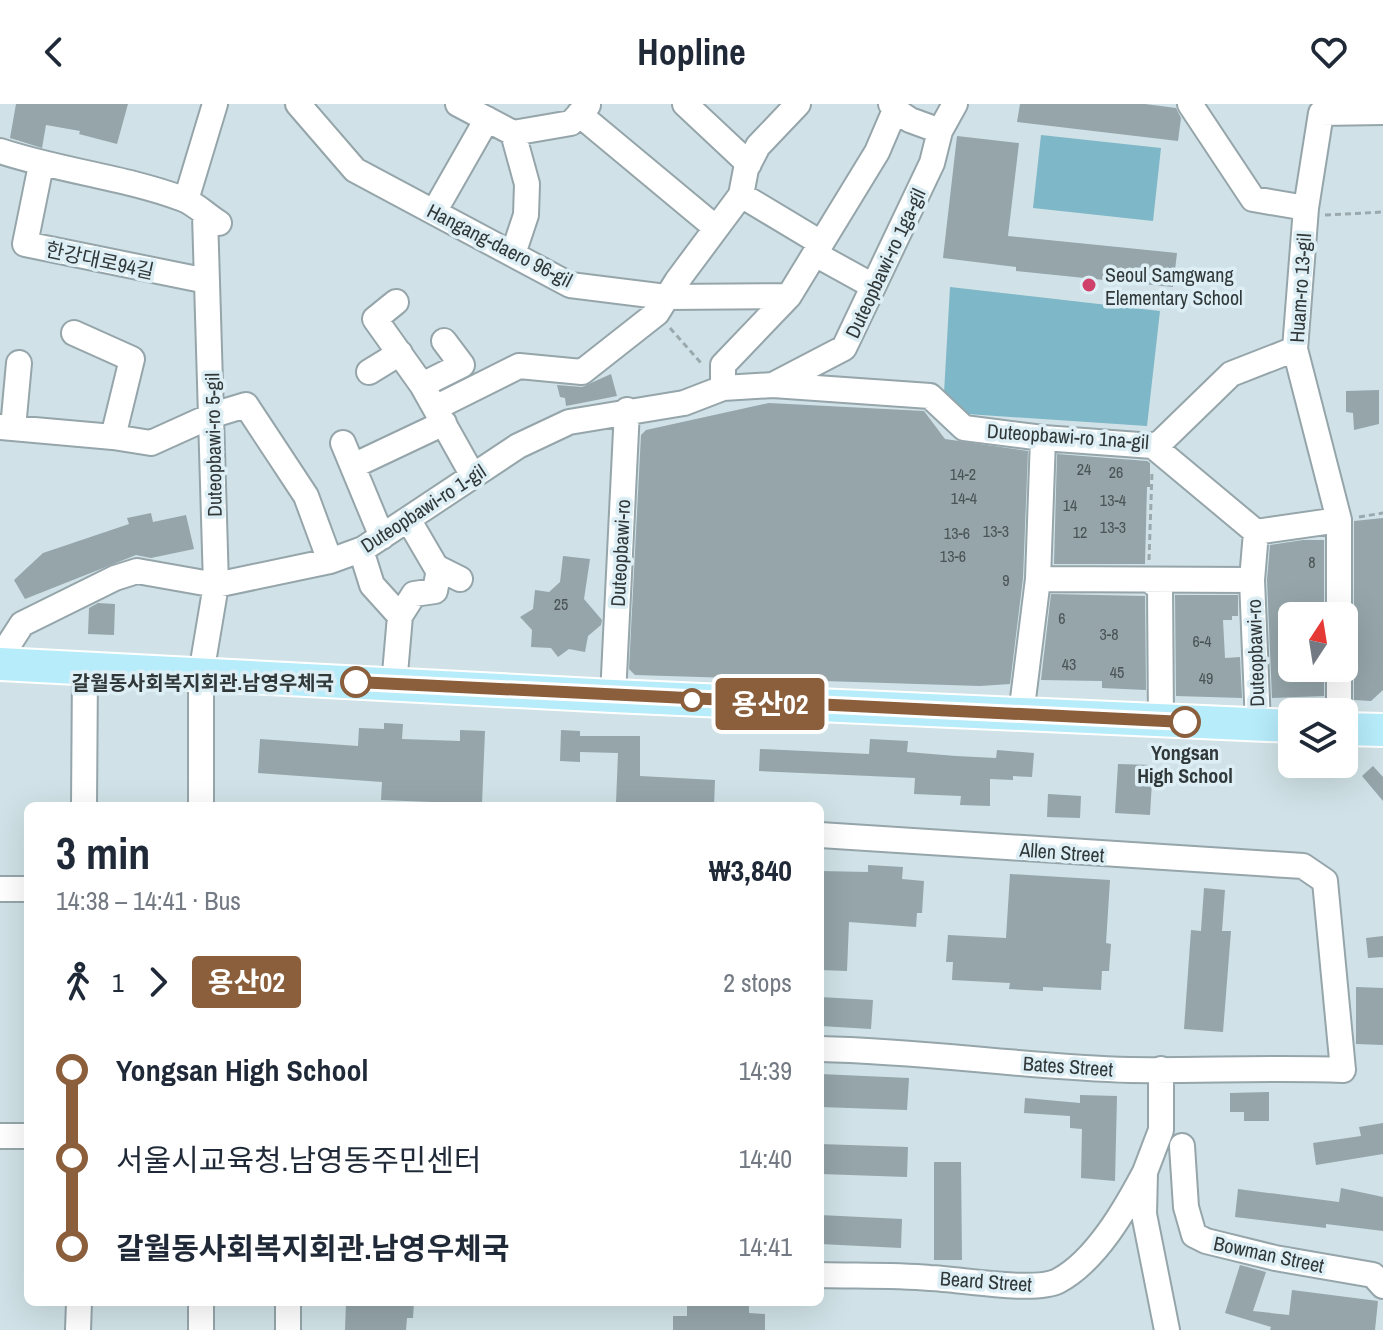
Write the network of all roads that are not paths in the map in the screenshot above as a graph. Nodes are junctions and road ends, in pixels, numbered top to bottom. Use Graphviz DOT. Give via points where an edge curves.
graph roads {
  1 [pos="215,104"];
  2 [pos="298,104"];
  3 [pos="458,104"];
  4 [pos="685,104"];
  5 [pos="798,104"];
  6 [pos="955,104"];
  7 [pos="1190,104"];
  8 [pos="893,107"];
  9 [pos="584,109"];
  10 [pos="1383,112"];
  11 [pos="487,119"];
  12 [pos="940,131"];
  13 [pos="513,133"];
  14 [pos="0,151"];
  15 [pos="749,164"];
  16 [pos="41,165"];
  17 [pos="741,195"];
  18 [pos="1246,208"];
  19 [pos="434,212"];
  20 [pos="1306,212"];
  21 [pos="204,213"];
  22 [pos="716,228"];
  23 [pos="818,249"];
  24 [pos="513,254"];
  25 [pos="207,281"];
  26 [pos="873,286"];
  27 [pos="789,296"];
  28 [pos="396,302"];
  29 [pos="661,305"];
  30 [pos="74,333"];
  31 [pos="444,341"];
  32 [pos="1295,349"];
  33 [pos="400,353"];
  34 [pos="19,363"];
  35 [pos="369,372"];
  36 [pos="422,385"];
  37 [pos="773,385"];
  38 [pos="723,388"];
  39 [pos="627,410"];
  40 [pos="213,415"];
  41 [pos="440,416"];
  42 [pos="6,427"];
  43 [pos="113,437"];
  44 [pos="1043,438"];
  45 [pos="343,443"];
  46 [pos="1153,446"];
  47 [pos="353,466"];
  48 [pos="473,476"];
  49 [pos="408,519"];
  50 [pos="1339,520"];
  51 [pos="1256,532"];
  52 [pos="382,537"];
  53 [pos="361,550"];
  54 [pos="330,561"];
  55 [pos="1038,579"];
  56 [pos="1148,580"];
  57 [pos="1252,580"];
  58 [pos="216,585"];
  59 [pos="1339,602"];
  60 [pos="400,616"];
  61 [pos="0,661"];
  62 [pos="85,670"];
  63 [pos="201,674"];
  64 [pos="394,685"];
  65 [pos="613,696"];
  66 [pos="1029,716"];
  67 [pos="1161,721"];
  68 [pos="1258,725"];
  69 [pos="1278,726"];
  70 [pos="1358,729"];
  71 [pos="1383,730"];
  72 [pos="84,802"];
  73 [pos="201,802"];
  74 [pos="824,835"];
  75 [pos="0,889"];
  76 [pos="24,889"];
  77 [pos="824,1049"];
  78 [pos="1161,1069"];
  79 [pos="1317,1069"];
  80 [pos="0,1136"];
  81 [pos="24,1136"];
  82 [pos="1182,1146"];
  83 [pos="1145,1172"];
  84 [pos="824,1275"];
  85 [pos="1383,1286"];
  86 [pos="79,1306"];
  87 [pos="201,1306"];
  88 [pos="288,1306"];
  89 [pos="78,1330"];
  90 [pos="201,1330"];
  91 [pos="288,1330"];
  92 [pos="1167,1330"];
  1 -- 21 [label="street"];
  2 -- 19 [label="street, Hangang-daero 96-gil" via="355,170"];
  3 -- 11 [label="street"];
  4 -- 15 [label="street"];
  5 -- 15 [label="street" via="758,146"];
  6 -- 12 [label="street, Duteopbawi-ro 1ga-gil"];
  7 -- 20 [label="street" via="1253,199"];
  8 -- 12 [label="street"];
  8 -- 23 [label="street" via="877,152"];
  9 -- 13 [label="street" via="571,123"];
  9 -- 22 [label="street"];
  10 -- 20 [label="street, Huam-ro 13-gil" via="1321,113"];
  11 -- 13 [label="street"];
  11 -- 19 [label="street"];
  12 -- 26 [label="street, Duteopbawi-ro 1ga-gil" via="932,163"];
  13 -- 24 [label="street" via="527,184 526,215"];
  14 -- 16 [label="street"];
  15 -- 17 [label="street"];
  16 -- 21 [label="street" via="109,179"];
  16 -- 25 [label="street, 한강대로94길" via="25,244"];
  17 -- 22 [label="street"];
  17 -- 23 [label="street"];
  18 -- 20 [label="street"];
  19 -- 24 [label="street, Hangang-daero 96-gil"];
  20 -- 32 [label="street, Huam-ro 13-gil"];
  21 -- 25 [label="street, Duteopbawi-ro 5-gil"];
  22 -- 29 [label="street"];
  23 -- 26 [label="street"];
  23 -- 27 [label="street"];
  24 -- 29 [label="street, Hangang-daero 96-gil" via="570,285"];
  25 -- 40 [label="street, Duteopbawi-ro 5-gil"];
  26 -- 37 [label="street, Duteopbawi-ro 1ga-gil" via="844,348"];
  27 -- 29 [label="street, Hangang-daero 96-gil"];
  27 -- 38 [label="street" via="723,365"];
  28 -- 33 [label="street" via="375,319"];
  29 -- 41 [label="street" via="582,372 519,366"];
  30 -- 43 [label="street" via="132,359"];
  31 -- 36 [label="street" via="462,365"];
  32 -- 46 [label="street, Duteopbawi-ro 1na-gil" via="1231,374"];
  32 -- 50 [label="street, Huam-ro 13-gil"];
  33 -- 35 [label="street"];
  33 -- 36 [label="street"];
  34 -- 42 [label="street"];
  36 -- 41 [label="street"];
  37 -- 38 [label="street, Duteopbawi-ro 1-gil"];
  37 -- 44 [label="street, Duteopbawi-ro 1na-gil" via="930,396 964,428"];
  38 -- 39 [label="street, Duteopbawi-ro 1-gil" via="684,403"];
  39 -- 48 [label="street, Duteopbawi-ro 1-gil" via="569,422 518,446"];
  39 -- 65 [label="street, Duteopbawi-ro"];
  40 -- 43 [label="street" via="151,443"];
  40 -- 54 [label="street" via="246,405 306,496"];
  40 -- 58 [label="street, Duteopbawi-ro 5-gil"];
  41 -- 47 [label="street"];
  41 -- 48 [label="street"];
  42 -- 43 [label="street"];
  44 -- 46 [label="street, Duteopbawi-ro 1na-gil"];
  44 -- 55 [label="street"];
  45 -- 47 [label="street"];
  46 -- 51 [label="street"];
  47 -- 52 [label="street"];
  48 -- 49 [label="street, Duteopbawi-ro 1-gil"];
  49 -- 52 [label="street, Duteopbawi-ro 1-gil"];
  49 -- 60 [label="street" via="450,574 435,591 414,594"];
  50 -- 51 [label="street"];
  50 -- 59 [label="street"];
  51 -- 57 [label="street, Duteopbawi-ro"];
  52 -- 53 [label="street, Duteopbawi-ro 1-gil"];
  53 -- 54 [label="street, Duteopbawi-ro 1-gil"];
  53 -- 60 [label="street" via="372,585"];
  54 -- 58 [label="street, Duteopbawi-ro 1-gil"];
  55 -- 56 [label="street"];
  55 -- 66 [label="street" via="1023,699"];
  56 -- 57 [label="street"];
  56 -- 67 [label="street" via="1160,587"];
  57 -- 68 [label="street, Duteopbawi-ro"];
  58 -- 61 [label="street, Duteopbawi-ro 1-gil" via="137,571 115,578 22,624"];
  58 -- 63 [label="street, Duteopbawi-ro 5-gil"];
  60 -- 64 [label="street"];
  61 -- 62 [label="main road, Duteopbawi-ro"];
  62 -- 63 [label="main road, Duteopbawi-ro"];
  62 -- 72 [label="street"];
  63 -- 64 [label="main road, Duteopbawi-ro"];
  63 -- 73 [label="street, Duteopbawi-ro 5-gil"];
  64 -- 65 [label="main road, Duteopbawi-ro"];
  65 -- 66 [label="main road, Duteopbawi-ro"];
  66 -- 67 [label="main road, Duteopbawi-ro"];
  67 -- 68 [label="main road, Duteopbawi-ro"];
  68 -- 69 [label="main road, Duteopbawi-ro"];
  70 -- 71 [label="main road"];
  74 -- 79 [label="street, Allen Street" via="1303,866 1325,881 1343,1070"];
  75 -- 76 [label="street"];
  77 -- 78 [label="street, Bates Street"];
  78 -- 79 [label="street, Bates Street"];
  78 -- 83 [label="street" via="1161,1130"];
  80 -- 81 [label="street"];
  82 -- 85 [label="street, Bowman Street" via="1186,1207 1194,1235 1275,1258 1373,1275"];
  83 -- 84 [label="street, Beard Street" via="1106,1235 1077,1268 1056,1282 1037,1286"];
  83 -- 92 [label="street" via="1144,1214"];
  86 -- 89 [label="street"];
  87 -- 90 [label="street"];
  88 -- 91 [label="street"];
}
